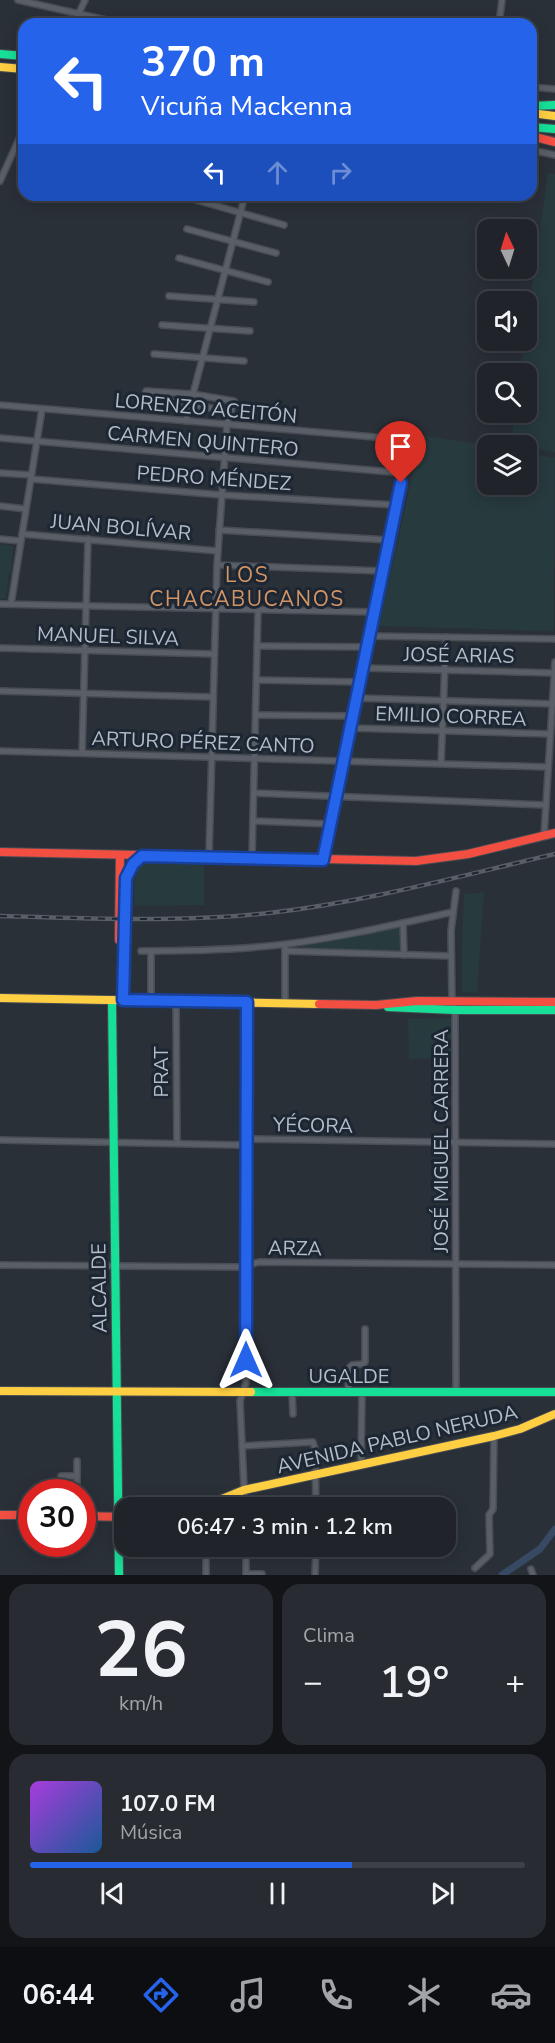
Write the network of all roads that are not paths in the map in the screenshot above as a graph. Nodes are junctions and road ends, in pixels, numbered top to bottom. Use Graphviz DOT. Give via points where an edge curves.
graph roads {
  1 [pos="18,0"];
  2 [pos="85,0"];
  3 [pos="502,0"];
  4 [pos="78,15"];
  5 [pos="93,18"];
  6 [pos="500,18"];
  7 [pos="0,54"];
  8 [pos="18,56"];
  9 [pos="0,67"];
  10 [pos="18,68"];
  11 [pos="537,88"];
  12 [pos="555,89"];
  13 [pos="555,105"];
  14 [pos="537,106"];
  15 [pos="537,114"];
  16 [pos="555,116"];
  17 [pos="537,128"];
  18 [pos="555,129"];
  19 [pos="537,138"];
  20 [pos="18,141"];
  21 [pos="555,142"];
  22 [pos="537,151"];
  23 [pos="555,155"];
  24 [pos="0,181"];
  25 [pos="199,201"];
  26 [pos="244,201"];
  27 [pos="241,213"];
  28 [pos="284,225"];
  29 [pos="188,229"];
  30 [pos="233,241"];
  31 [pos="276,253"];
  32 [pos="179,258"];
  33 [pos="225,271"];
  34 [pos="268,282"];
  35 [pos="169,296"];
  36 [pos="217,300"];
  37 [pos="254,302"];
  38 [pos="162,325"];
  39 [pos="210,328"];
  40 [pos="250,331"];
  41 [pos="154,354"];
  42 [pos="202,358"];
  43 [pos="244,362"];
  44 [pos="192,394"];
  45 [pos="190,404"];
  46 [pos="0,405"];
  47 [pos="42,409"];
  48 [pos="231,412"];
  49 [pos="186,421"];
  50 [pos="227,424"];
  51 [pos="0,438"];
  52 [pos="37,442"];
  53 [pos="224,458"];
  54 [pos="0,473"];
  55 [pos="403,473"];
  56 [pos="31,477"];
  57 [pos="222,495"];
  58 [pos="396,505"];
  59 [pos="0,506"];
  60 [pos="26,509"];
  61 [pos="219,530"];
  62 [pos="22,534"];
  63 [pos="0,539"];
  64 [pos="88,539"];
  65 [pos="389,540"];
  66 [pos="21,541"];
  67 [pos="218,551"];
  68 [pos="217,566"];
  69 [pos="383,571"];
  70 [pos="0,604"];
  71 [pos="11,604"];
  72 [pos="87,606"];
  73 [pos="215,609"];
  74 [pos="258,610"];
  75 [pos="374,612"];
  76 [pos="369,636"];
  77 [pos="446,637"];
  78 [pos="555,639"];
  79 [pos="257,646"];
  80 [pos="367,647"];
  81 [pos="0,648"];
  82 [pos="85,650"];
  83 [pos="214,654"];
  84 [pos="555,662"];
  85 [pos="363,668"];
  86 [pos="445,670"];
  87 [pos="554,673"];
  88 [pos="257,680"];
  89 [pos="360,682"];
  90 [pos="0,691"];
  91 [pos="84,694"];
  92 [pos="213,697"];
  93 [pos="357,698"];
  94 [pos="443,701"];
  95 [pos="554,704"];
  96 [pos="256,715"];
  97 [pos="353,716"];
  98 [pos="350,728"];
  99 [pos="442,730"];
  100 [pos="550,734"];
  101 [pos="0,751"];
  102 [pos="82,753"];
  103 [pos="212,757"];
  104 [pos="255,759"];
  105 [pos="344,762"];
  106 [pos="441,764"];
  107 [pos="548,767"];
  108 [pos="254,793"];
  109 [pos="336,796"];
  110 [pos="546,804"];
  111 [pos="253,821"];
  112 [pos="331,824"];
  113 [pos="555,833"];
  114 [pos="544,836"];
  115 [pos="0,852"];
  116 [pos="120,855"];
  117 [pos="142,856"];
  118 [pos="209,856"];
  119 [pos="252,858"];
  120 [pos="323,860"];
  121 [pos="456,891"];
  122 [pos="453,912"];
  123 [pos="403,923"];
  124 [pos="285,948"];
  125 [pos="141,951"];
  126 [pos="151,951"];
  127 [pos="404,955"];
  128 [pos="451,956"];
  129 [pos="0,998"];
  130 [pos="117,1000"];
  131 [pos="151,1001"];
  132 [pos="176,1001"];
  133 [pos="452,1001"];
  134 [pos="247,1002"];
  135 [pos="555,1002"];
  136 [pos="285,1003"];
  137 [pos="376,1005"];
  138 [pos="455,1010"];
  139 [pos="555,1010"];
  140 [pos="0,1140"];
  141 [pos="114,1142"];
  142 [pos="246,1142"];
  143 [pos="177,1143"];
  144 [pos="456,1143"];
  145 [pos="555,1144"];
  146 [pos="0,1264"];
  147 [pos="456,1264"];
  148 [pos="246,1265"];
  149 [pos="555,1265"];
  150 [pos="115,1266"];
  151 [pos="365,1329"];
  152 [pos="0,1391"];
  153 [pos="117,1392"];
  154 [pos="242,1392"];
  155 [pos="456,1392"];
  156 [pos="555,1392"];
  157 [pos="292,1393"];
  158 [pos="348,1393"];
  159 [pos="362,1393"];
  160 [pos="292,1414"];
  161 [pos="555,1414"];
  162 [pos="494,1437"];
  163 [pos="242,1446"];
  164 [pos="77,1461"];
  165 [pos="361,1465"];
  166 [pos="316,1474"];
  167 [pos="61,1476"];
  168 [pos="77,1476"];
  169 [pos="244,1490"];
  170 [pos="121,1497"];
  171 [pos="227,1497"];
  172 [pos="244,1497"];
  173 [pos="316,1497"];
  174 [pos="0,1515"];
  175 [pos="18,1515"];
  176 [pos="96,1516"];
  177 [pos="114,1517"];
  178 [pos="120,1557"];
  179 [pos="206,1557"];
  180 [pos="246,1557"];
  181 [pos="316,1557"];
  182 [pos="475,1568"];
  183 [pos="262,1574"];
  184 [pos="119,1575"];
  185 [pos="206,1575"];
  186 [pos="246,1575"];
  187 [pos="315,1575"];
  1 -- 4 [label="street"];
  2 -- 4 [label="street"];
  3 -- 6 [label="street"];
  4 -- 5 [label="street"];
  7 -- 8 [label="main road"];
  9 -- 10 [label="main road"];
  11 -- 12 [label="street"];
  13 -- 14 [label="main road"];
  15 -- 16 [label="main road"];
  17 -- 18 [label="main road"];
  19 -- 21 [label="main road"];
  20 -- 24 [label="street"];
  22 -- 23 [label="street"];
  25 -- 27 [label="street"];
  26 -- 27 [label="street"];
  27 -- 28 [label="street"];
  27 -- 30 [label="street"];
  29 -- 30 [label="street"];
  30 -- 31 [label="street"];
  30 -- 33 [label="street"];
  32 -- 33 [label="street"];
  33 -- 34 [label="street"];
  33 -- 36 [label="street"];
  35 -- 36 [label="street"];
  36 -- 37 [label="street"];
  36 -- 39 [label="street"];
  38 -- 39 [label="street"];
  39 -- 40 [label="street"];
  39 -- 42 [label="street"];
  41 -- 42 [label="street"];
  42 -- 43 [label="street"];
  42 -- 44 [label="street"];
  44 -- 45 [label="street"];
  44 -- 45 [label="street" via="146,391 143,398"];
  44 -- 48 [label="street" via="234,401"];
  45 -- 48 [label="street"];
  45 -- 49 [label="street"];
  46 -- 47 [label="street, LORENZO ACEITÓN"];
  47 -- 49 [label="street, LORENZO ACEITÓN"];
  47 -- 52 [label="street"];
  48 -- 50 [label="street"];
  49 -- 50 [label="street, LORENZO ACEITÓN"];
  50 -- 53 [label="street"];
  50 -- 55 [label="street, LORENZO ACEITÓN" via="410,440"];
  51 -- 52 [label="street, CARMEN QUINTERO"];
  52 -- 53 [label="street, CARMEN QUINTERO"];
  52 -- 56 [label="street"];
  53 -- 55 [label="street, CARMEN QUINTERO"];
  53 -- 57 [label="street"];
  54 -- 56 [label="street, PEDRO MÉNDEZ"];
  55 -- 58 [label="street"];
  56 -- 57 [label="street, PEDRO MÉNDEZ"];
  56 -- 60 [label="street"];
  57 -- 58 [label="street, PEDRO MÉNDEZ"];
  57 -- 61 [label="street"];
  58 -- 65 [label="street"];
  59 -- 60 [label="street"];
  60 -- 62 [label="street"];
  61 -- 65 [label="street"];
  61 -- 67 [label="street"];
  62 -- 64 [label="street, JUAN BOLÍVAR"];
  62 -- 66 [label="street"];
  63 -- 66 [label="street"];
  64 -- 67 [label="street, JUAN BOLÍVAR"];
  64 -- 72 [label="street"];
  65 -- 69 [label="street"];
  66 -- 71 [label="street"];
  67 -- 68 [label="street"];
  68 -- 69 [label="street"];
  68 -- 73 [label="street"];
  69 -- 75 [label="street"];
  70 -- 71 [label="street"];
  71 -- 72 [label="street"];
  72 -- 73 [label="street"];
  72 -- 82 [label="street"];
  73 -- 74 [label="street"];
  73 -- 83 [label="street"];
  74 -- 75 [label="street"];
  74 -- 79 [label="street"];
  75 -- 76 [label="street"];
  76 -- 77 [label="street"];
  76 -- 80 [label="street"];
  77 -- 78 [label="street"];
  77 -- 86 [label="street"];
  79 -- 80 [label="street"];
  79 -- 88 [label="street"];
  80 -- 85 [label="street"];
  81 -- 82 [label="street, MANUEL SILVA"];
  82 -- 83 [label="street, MANUEL SILVA"];
  82 -- 91 [label="street"];
  83 -- 92 [label="street"];
  84 -- 87 [label="street"];
  85 -- 86 [label="street, JOSÉ ARIAS"];
  85 -- 89 [label="street"];
  86 -- 87 [label="street, JOSÉ ARIAS"];
  86 -- 94 [label="street"];
  87 -- 95 [label="street"];
  88 -- 89 [label="street"];
  88 -- 96 [label="street"];
  89 -- 93 [label="street"];
  90 -- 91 [label="street"];
  91 -- 92 [label="street"];
  91 -- 102 [label="street"];
  92 -- 103 [label="street"];
  93 -- 94 [label="street"];
  93 -- 97 [label="street"];
  94 -- 95 [label="street"];
  94 -- 99 [label="street"];
  95 -- 100 [label="street"];
  96 -- 97 [label="street, EMILIO CORREA"];
  96 -- 104 [label="street"];
  97 -- 98 [label="street"];
  98 -- 99 [label="street, EMILIO CORREA"];
  98 -- 105 [label="street"];
  99 -- 100 [label="street, EMILIO CORREA"];
  99 -- 106 [label="street"];
  100 -- 107 [label="street"];
  101 -- 102 [label="street, ARTURO PÉREZ CANTO"];
  102 -- 103 [label="street, ARTURO PÉREZ CANTO"];
  103 -- 104 [label="street, ARTURO PÉREZ CANTO"];
  103 -- 118 [label="street"];
  104 -- 105 [label="street, ARTURO PÉREZ CANTO"];
  104 -- 108 [label="street"];
  105 -- 106 [label="street, ARTURO PÉREZ CANTO"];
  105 -- 109 [label="street"];
  106 -- 107 [label="street, ARTURO PÉREZ CANTO"];
  107 -- 110 [label="street"];
  108 -- 109 [label="street"];
  108 -- 111 [label="street"];
  109 -- 110 [label="street"];
  109 -- 112 [label="street"];
  110 -- 114 [label="street"];
  111 -- 112 [label="street"];
  111 -- 119 [label="street"];
  112 -- 120 [label="street"];
  113 -- 114 [label="main road"];
  114 -- 120 [label="main road" via="435,860"];
  115 -- 116 [label="main road"];
  116 -- 117 [label="main road"];
  116 -- 130 [label="main road, ALCALDE"];
  117 -- 118 [label="main road"];
  117 -- 130 [label="main road, ALCALDE" via="126,878"];
  118 -- 119 [label="main road"];
  119 -- 120 [label="main road"];
  121 -- 122 [label="street, JOSÉ MIGUEL CARRERA"];
  122 -- 123 [label="street"];
  122 -- 128 [label="street, JOSÉ MIGUEL CARRERA"];
  123 -- 124 [label="street"];
  123 -- 127 [label="street"];
  124 -- 126 [label="street"];
  124 -- 127 [label="street"];
  124 -- 136 [label="street"];
  125 -- 126 [label="street"];
  126 -- 131 [label="street"];
  127 -- 128 [label="street"];
  128 -- 133 [label="street, JOSÉ MIGUEL CARRERA"];
  129 -- 130 [label="main road"];
  130 -- 131 [label="main road"];
  130 -- 141 [label="main road, ALCALDE"];
  131 -- 132 [label="main road"];
  132 -- 134 [label="main road"];
  132 -- 143 [label="street, PRAT"];
  133 -- 135 [label="main road"];
  133 -- 137 [label="main road"];
  133 -- 138 [label="street, JOSÉ MIGUEL CARRERA"];
  134 -- 136 [label="main road"];
  134 -- 142 [label="street"];
  136 -- 137 [label="main road"];
  137 -- 138 [label="main road"];
  138 -- 139 [label="main road"];
  138 -- 144 [label="street, JOSÉ MIGUEL CARRERA"];
  140 -- 141 [label="street, YÉCORA"];
  141 -- 143 [label="street, YÉCORA"];
  141 -- 150 [label="main road, ALCALDE"];
  142 -- 143 [label="street, YÉCORA"];
  142 -- 144 [label="street, YÉCORA" via="254,1139"];
  142 -- 148 [label="street"];
  144 -- 145 [label="street, YÉCORA"];
  144 -- 147 [label="street, JOSÉ MIGUEL CARRERA"];
  146 -- 150 [label="street, ARZA"];
  147 -- 148 [label="street, ARZA"];
  147 -- 149 [label="street, ARZA"];
  147 -- 155 [label="street, JOSÉ MIGUEL CARRERA"];
  148 -- 150 [label="street, ARZA"];
  148 -- 154 [label="street" via="246,1383"];
  150 -- 153 [label="main road, ALCALDE"];
  151 -- 158 [label="street" via="365,1362 349,1368"];
  152 -- 153 [label="main road, UGALDE"];
  153 -- 154 [label="main road, UGALDE"];
  153 -- 170 [label="main road, ALCALDE"];
  154 -- 157 [label="main road, UGALDE"];
  154 -- 163 [label="street"];
  155 -- 156 [label="main road, UGALDE"];
  155 -- 159 [label="main road, UGALDE"];
  157 -- 158 [label="main road, UGALDE"];
  157 -- 160 [label="street"];
  158 -- 159 [label="main road, UGALDE"];
  159 -- 165 [label="street"];
  161 -- 162 [label="main road, AVENIDA PABLO NERUDA"];
  162 -- 165 [label="main road, AVENIDA PABLO NERUDA"];
  162 -- 182 [label="street" via="490,1554"];
  163 -- 166 [label="street" via="313,1442"];
  163 -- 169 [label="street"];
  164 -- 168 [label="street"];
  165 -- 166 [label="main road, AVENIDA PABLO NERUDA"];
  166 -- 169 [label="main road, AVENIDA PABLO NERUDA"];
  166 -- 173 [label="street"];
  167 -- 168 [label="street"];
  169 -- 171 [label="main road, AVENIDA PABLO NERUDA"];
  169 -- 172 [label="street"];
  174 -- 175 [label="main road"];
  176 -- 177 [label="main road"];
  178 -- 184 [label="main road, ALCALDE"];
  179 -- 185 [label="street"];
  180 -- 186 [label="street"];
  181 -- 187 [label="street"];
  183 -- 186 [label="street"];
}
